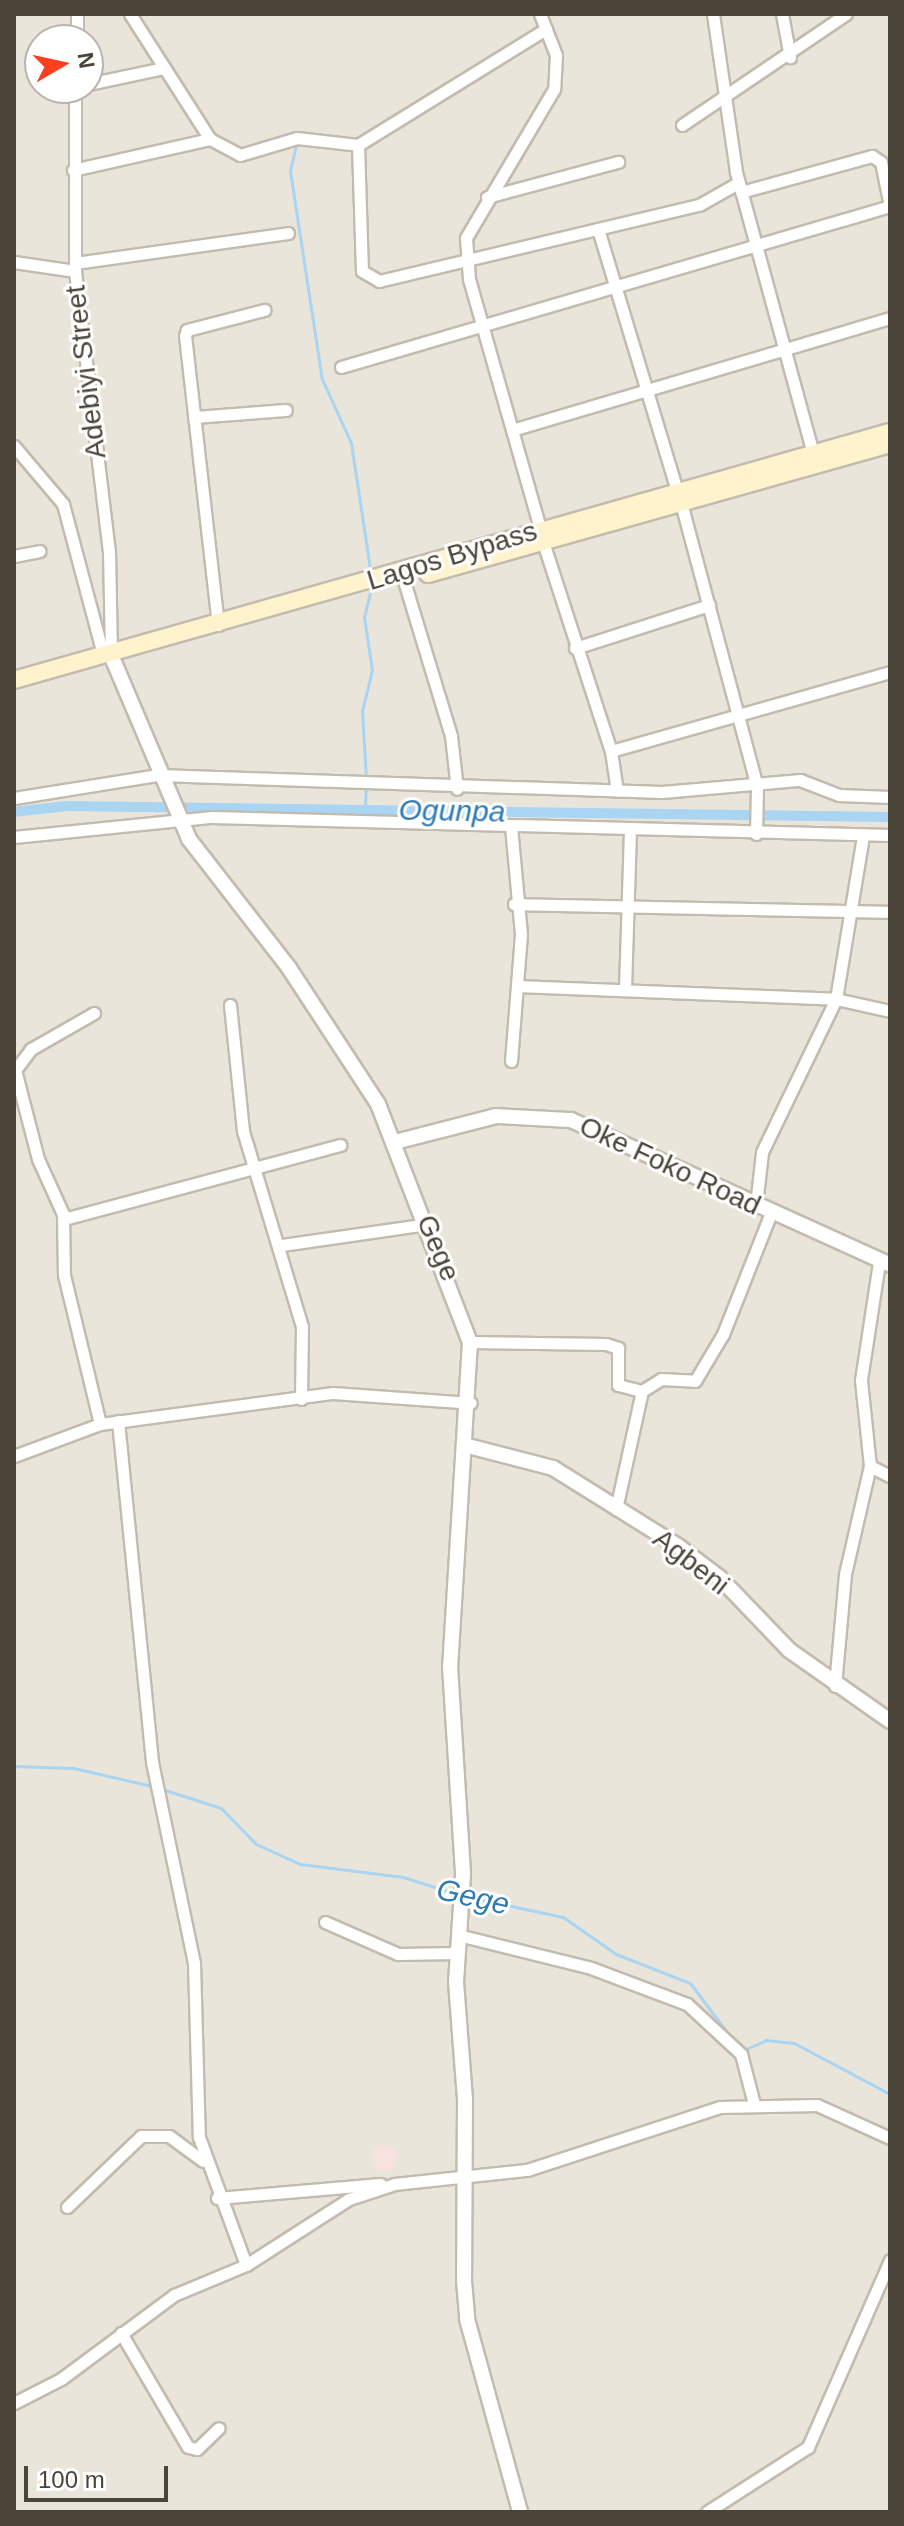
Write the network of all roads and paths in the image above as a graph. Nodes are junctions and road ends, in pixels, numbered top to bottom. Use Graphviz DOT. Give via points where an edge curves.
graph roads {
  1 [pos="130,14"];
  2 [pos="540,14"];
  3 [pos="713,14"];
  4 [pos="782,14"];
  5 [pos="846,14"];
  6 [pos="546,29"];
  7 [pos="790,57"];
  8 [pos="164,68"];
  9 [pos="104,81"];
  10 [pos="729,90"];
  11 [pos="75,104"];
  12 [pos="682,125"];
  13 [pos="210,139"];
  14 [pos="358,145"];
  15 [pos="618,162"];
  16 [pos="73,170"];
  17 [pos="740,187"];
  18 [pos="487,197"];
  19 [pos="890,206"];
  20 [pos="598,229"];
  21 [pos="288,233"];
  22 [pos="753,247"];
  23 [pos="14,262"];
  24 [pos="466,263"];
  25 [pos="75,267"];
  26 [pos="615,288"];
  27 [pos="264,310"];
  28 [pos="890,318"];
  29 [pos="483,326"];
  30 [pos="784,352"];
  31 [pos="341,367"];
  32 [pos="648,393"];
  33 [pos="286,410"];
  34 [pos="194,417"];
  35 [pos="512,430"];
  36 [pos="890,432"];
  37 [pos="890,444"];
  38 [pos="14,446"];
  39 [pos="813,453"];
  40 [pos="679,497"];
  41 [pos="542,535"];
  42 [pos="40,551"];
  43 [pos="14,556"];
  44 [pos="404,581"];
  45 [pos="709,605"];
  46 [pos="218,625"];
  47 [pos="575,648"];
  48 [pos="112,656"];
  49 [pos="890,672"];
  50 [pos="14,680"];
  51 [pos="14,691"];
  52 [pos="739,714"];
  53 [pos="611,751"];
  54 [pos="159,780"];
  55 [pos="457,789"];
  56 [pos="757,790"];
  57 [pos="617,791"];
  58 [pos="890,797"];
  59 [pos="14,798"];
  60 [pos="176,816"];
  61 [pos="511,827"];
  62 [pos="630,829"];
  63 [pos="757,831"];
  64 [pos="890,835"];
  65 [pos="863,836"];
  66 [pos="14,837"];
  67 [pos="514,904"];
  68 [pos="627,908"];
  69 [pos="852,910"];
  70 [pos="890,912"];
  71 [pos="517,986"];
  72 [pos="625,989"];
  73 [pos="836,999"];
  74 [pos="230,1005"];
  75 [pos="890,1011"];
  76 [pos="94,1013"];
  77 [pos="18,1058"];
  78 [pos="511,1061"];
  79 [pos="395,1142"];
  80 [pos="340,1145"];
  81 [pos="255,1168"];
  82 [pos="756,1205"];
  83 [pos="771,1213"];
  84 [pos="64,1219"];
  85 [pos="428,1224"];
  86 [pos="282,1245"];
  87 [pos="884,1264"];
  88 [pos="470,1342"];
  89 [pos="642,1391"];
  90 [pos="301,1399"];
  91 [pos="471,1403"];
  92 [pos="118,1421"];
  93 [pos="100,1424"];
  94 [pos="468,1446"];
  95 [pos="14,1456"];
  96 [pos="870,1466"];
  97 [pos="890,1476"];
  98 [pos="616,1509"];
  99 [pos="835,1686"];
  100 [pos="890,1721"];
  101 [pos="325,1922"];
  102 [pos="458,1935"];
  103 [pos="457,1953"];
  104 [pos="754,2104"];
  105 [pos="890,2138"];
  106 [pos="203,2161"];
  107 [pos="467,2172"];
  108 [pos="395,2184"];
  109 [pos="217,2198"];
  110 [pos="67,2207"];
  111 [pos="890,2260"];
  112 [pos="246,2265"];
  113 [pos="121,2333"];
  114 [pos="14,2403"];
  115 [pos="219,2428"];
  116 [pos="520,2512"];
  117 [pos="707,2512"];
  1 -- 8 [label="street"];
  2 -- 6 [label="street"];
  3 -- 10 [label="street"];
  4 -- 7 [label="street"];
  5 -- 7 [label="street"];
  6 -- 14 [label="street"];
  6 -- 18 [label="street" via="558,67 554,89"];
  7 -- 10 [label="street"];
  8 -- 9 [label="street"];
  8 -- 13 [label="street"];
  10 -- 12 [label="street"];
  10 -- 17 [label="street"];
  11 -- 16 [label="street, Adebiyi Street"];
  13 -- 14 [label="street" via="233,155 297,138"];
  13 -- 16 [label="street"];
  14 -- 24 [label="street" via="362,271 393,281"];
  15 -- 18 [label="street"];
  16 -- 25 [label="street, Adebiyi Street"];
  17 -- 19 [label="street" via="872,156 881,162"];
  17 -- 20 [label="street" via="699,205"];
  17 -- 22 [label="street"];
  18 -- 24 [label="street" via="466,238"];
  19 -- 22 [label="street"];
  20 -- 24 [label="street"];
  20 -- 26 [label="street"];
  21 -- 25 [label="street"];
  22 -- 26 [label="street"];
  22 -- 30 [label="street"];
  23 -- 25 [label="street"];
  24 -- 29 [label="street"];
  25 -- 48 [label="street, Adebiyi Street" via="109,550"];
  26 -- 29 [label="street"];
  26 -- 32 [label="street"];
  27 -- 34 [label="street" via="187,330"];
  28 -- 30 [label="street"];
  29 -- 31 [label="street"];
  29 -- 35 [label="street"];
  30 -- 32 [label="street"];
  30 -- 39 [label="street"];
  32 -- 35 [label="street"];
  32 -- 40 [label="street"];
  33 -- 34 [label="street"];
  34 -- 46 [label="street"];
  35 -- 41 [label="street"];
  36 -- 39 [label="main road, Lagos Bypass"];
  37 -- 40 [label="main road, Lagos Bypass"];
  38 -- 48 [label="street" via="63,504 101,647"];
  39 -- 40 [label="main road, Lagos Bypass"];
  40 -- 41 [label="main road, Lagos Bypass"];
  40 -- 45 [label="street"];
  41 -- 44 [label="main road, Lagos Bypass"];
  41 -- 46 [label="main road, Lagos Bypass"];
  41 -- 47 [label="street"];
  42 -- 43 [label="street"];
  44 -- 48 [label="main road, Lagos Bypass"];
  44 -- 55 [label="street" via="451,736"];
  45 -- 47 [label="street"];
  45 -- 52 [label="street"];
  46 -- 48 [label="main road, Lagos Bypass"];
  47 -- 53 [label="street"];
  48 -- 50 [label="main road, Lagos Bypass"];
  48 -- 51 [label="main road, Lagos Bypass"];
  48 -- 54 [label="street, Gege"];
  49 -- 52 [label="street"];
  52 -- 53 [label="street"];
  52 -- 56 [label="street"];
  53 -- 57 [label="street"];
  54 -- 55 [label="street"];
  54 -- 59 [label="street"];
  54 -- 60 [label="street, Gege"];
  55 -- 57 [label="street"];
  56 -- 57 [label="street"];
  56 -- 58 [label="street" via="800,780 839,795"];
  56 -- 63 [label="street"];
  60 -- 61 [label="street"];
  60 -- 66 [label="street"];
  60 -- 79 [label="street, Gege" via="345,1049"];
  61 -- 62 [label="street"];
  61 -- 67 [label="street"];
  62 -- 63 [label="street"];
  62 -- 68 [label="street"];
  63 -- 65 [label="street"];
  64 -- 65 [label="street"];
  65 -- 69 [label="street"];
  67 -- 68 [label="street"];
  67 -- 71 [label="street"];
  68 -- 69 [label="street"];
  68 -- 72 [label="street"];
  69 -- 70 [label="street"];
  69 -- 73 [label="street"];
  71 -- 72 [label="street"];
  71 -- 78 [label="street"];
  72 -- 73 [label="street"];
  73 -- 75 [label="street"];
  73 -- 82 [label="street" via="762,1152"];
  74 -- 81 [label="street" via="238,1104"];
  76 -- 77 [label="street"];
  77 -- 84 [label="street" via="16,1084"];
  79 -- 82 [label="street, Oke Foko Road" via="496,1116 571,1120"];
  79 -- 85 [label="street, Gege"];
  80 -- 81 [label="street"];
  81 -- 84 [label="street"];
  81 -- 86 [label="street"];
  82 -- 83 [label="street, Oke Foko Road"];
  83 -- 87 [label="street, Oke Foko Road"];
  83 -- 89 [label="street" via="702,1377 661,1379"];
  84 -- 93 [label="street" via="64,1275"];
  85 -- 86 [label="street"];
  85 -- 88 [label="street, Gege"];
  86 -- 90 [label="street" via="302,1326"];
  87 -- 96 [label="street" via="861,1380"];
  88 -- 89 [label="street" via="606,1344 618,1348 618,1385"];
  88 -- 91 [label="street, Gege"];
  89 -- 98 [label="street"];
  90 -- 91 [label="street" via="375,1393"];
  90 -- 92 [label="street"];
  91 -- 94 [label="street, Gege"];
  92 -- 93 [label="street"];
  92 -- 106 [label="street" via="152,1762 194,1963"];
  93 -- 95 [label="street"];
  94 -- 98 [label="street, Agbeni" via="553,1468"];
  94 -- 102 [label="street, Gege" via="450,1666 463,1874"];
  96 -- 97 [label="street"];
  96 -- 99 [label="street" via="845,1574"];
  98 -- 99 [label="street, Agbeni" via="720,1578"];
  99 -- 100 [label="street, Agbeni"];
  101 -- 103 [label="street" via="398,1954"];
  102 -- 103 [label="street, Gege"];
  102 -- 104 [label="street" via="591,1968 687,2004 741,2054"];
  103 -- 107 [label="street, Gege"];
  104 -- 105 [label="street" via="840,2110"];
  104 -- 107 [label="street" via="692,2114 623,2144 527,2170"];
  106 -- 109 [label="street"];
  106 -- 110 [label="street" via="169,2136 141,2136"];
  107 -- 108 [label="street"];
  107 -- 116 [label="street, Gege" via="467,2319"];
  108 -- 109 [label="street"];
  108 -- 112 [label="street" via="349,2199"];
  109 -- 112 [label="street"];
  111 -- 117 [label="street" via="808,2447"];
  112 -- 113 [label="street" via="174,2295"];
  113 -- 114 [label="street" via="61,2379"];
  113 -- 115 [label="street" via="188,2447 197,2449"];
}
